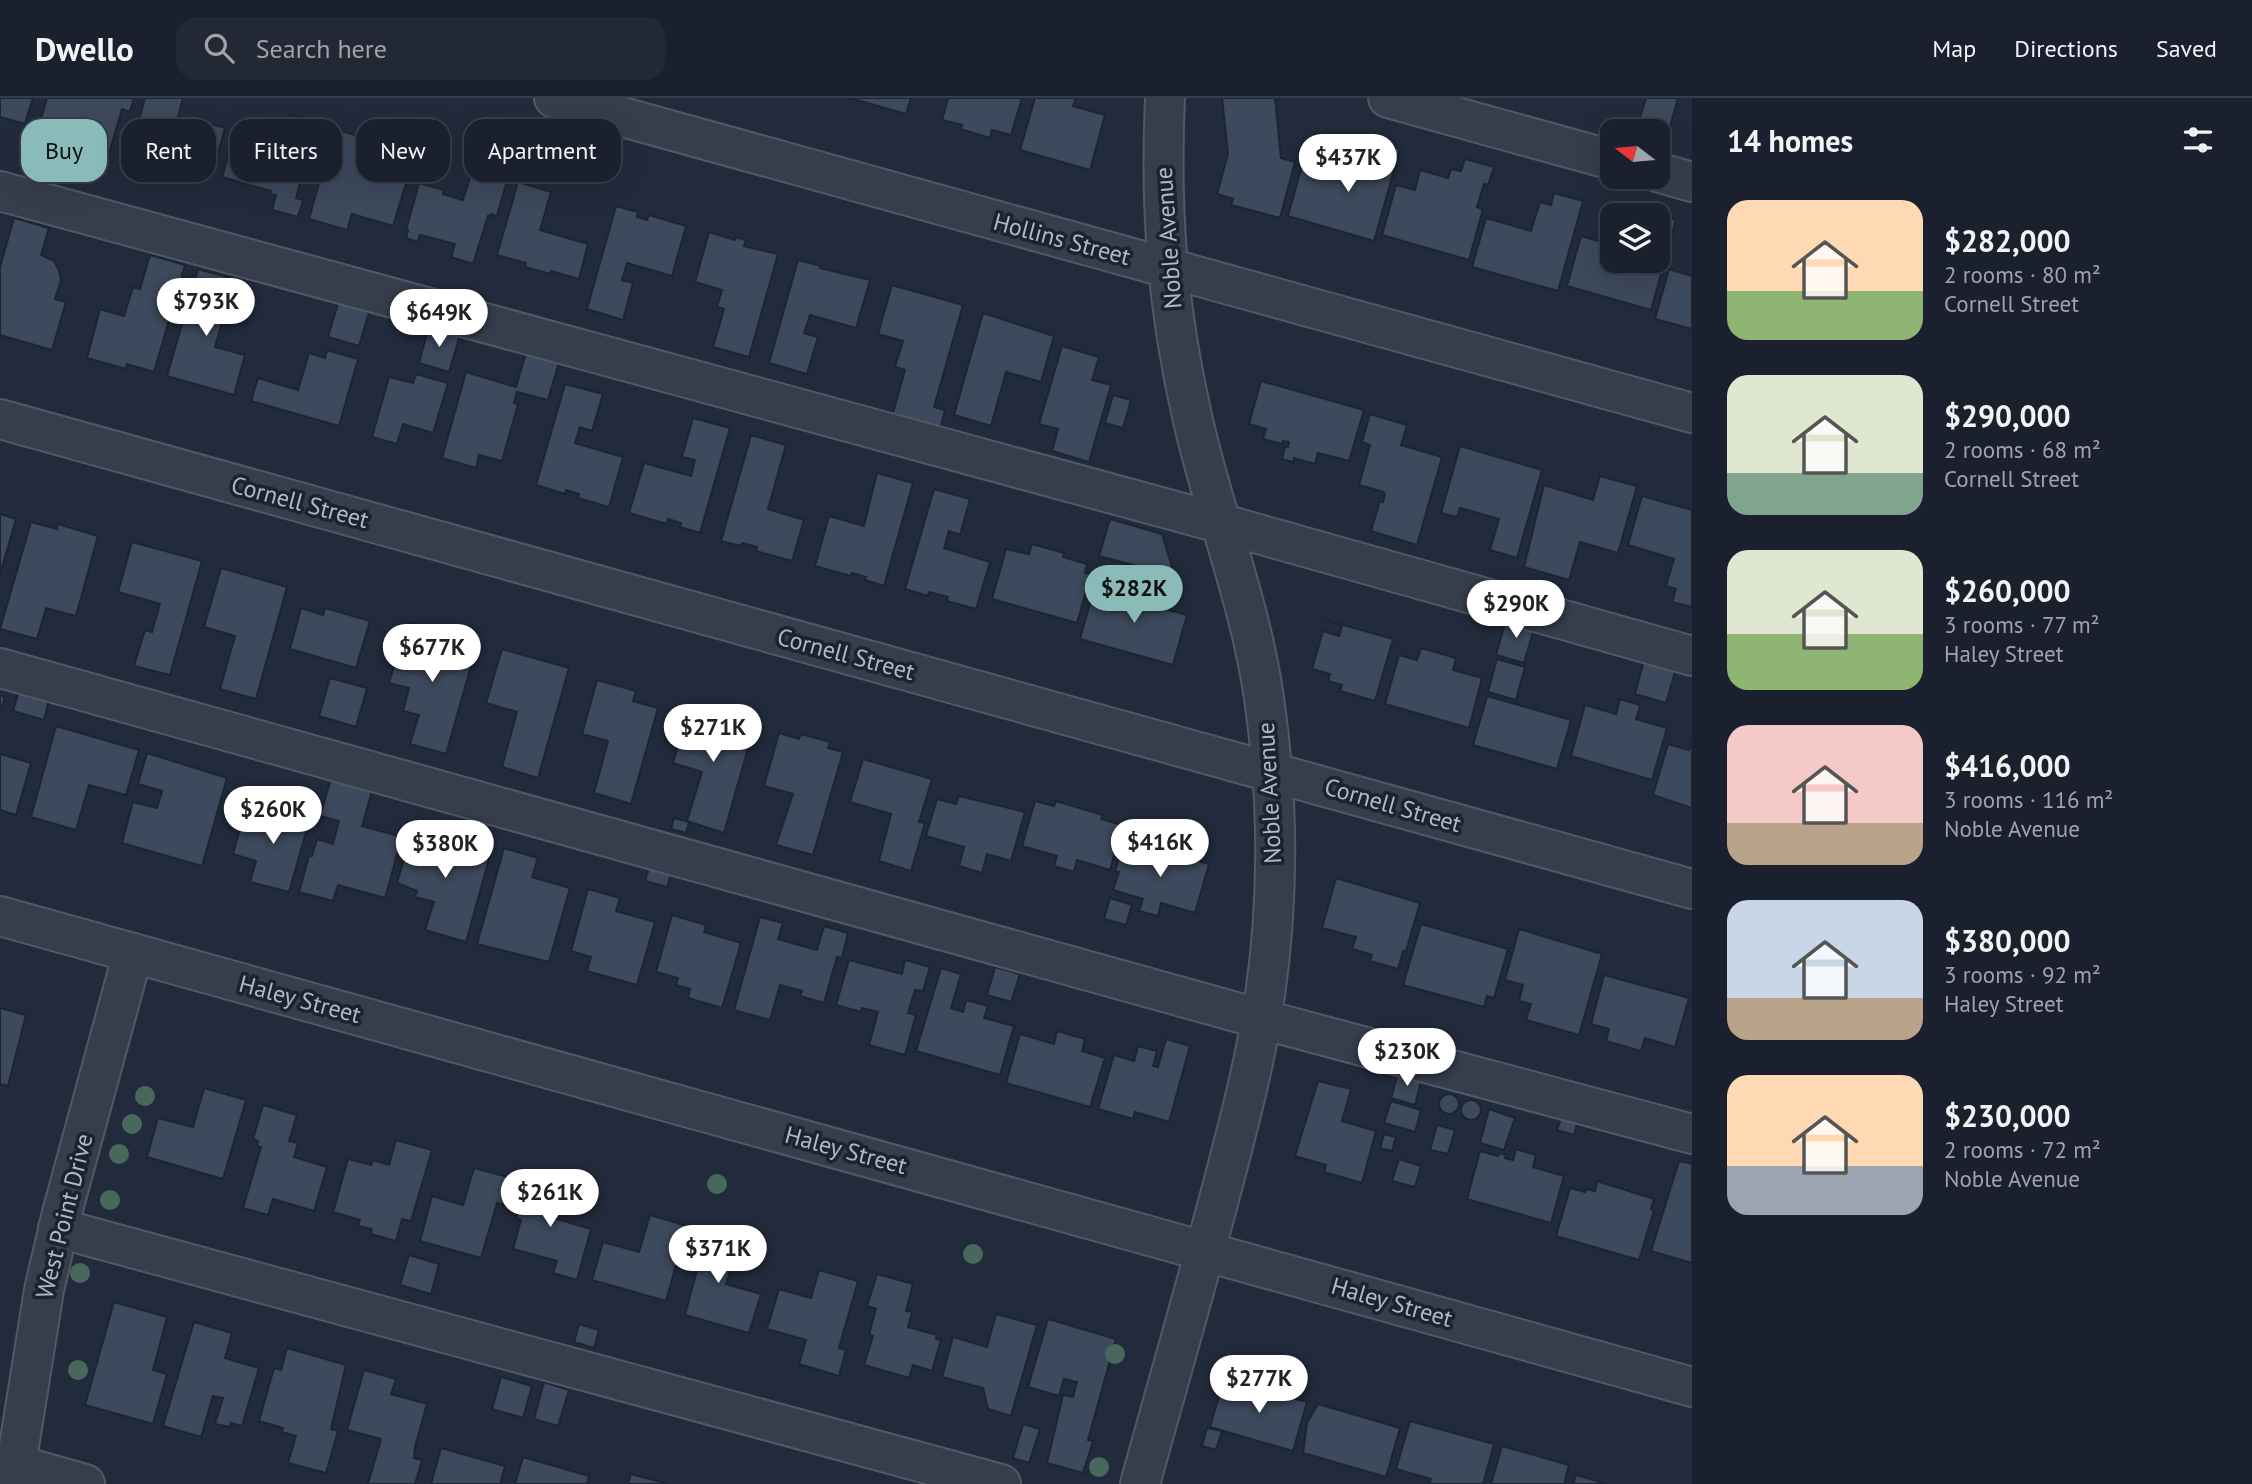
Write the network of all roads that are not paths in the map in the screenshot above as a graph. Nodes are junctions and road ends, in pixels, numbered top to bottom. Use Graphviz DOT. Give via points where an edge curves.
graph roads {
  1 [pos="554,98"];
  2 [pos="1165,98"];
  3 [pos="1388,98"];
  4 [pos="1600,157"];
  5 [pos="1670,176"];
  6 [pos="1692,182"];
  7 [pos="0,191"];
  8 [pos="1167,268"];
  9 [pos="1692,413"];
  10 [pos="0,419"];
  11 [pos="1223,524"];
  12 [pos="1692,656"];
  13 [pos="0,668"];
  14 [pos="1272,771"];
  15 [pos="1692,889"];
  16 [pos="0,916"];
  17 [pos="133,953"];
  18 [pos="1261,1019"];
  19 [pos="1692,1134"];
  20 [pos="58,1228"];
  21 [pos="1205,1250"];
  22 [pos="1692,1387"];
  23 [pos="15,1475"];
  24 [pos="85,1484"];
  25 [pos="1000,1484"];
  26 [pos="1140,1484"];
  1 -- 8 [label="street, Hollins Street"];
  2 -- 8 [label="street, Noble Avenue" via="1162,174"];
  3 -- 4 [label="street"];
  5 -- 6 [label="street"];
  7 -- 11 [label="street"];
  8 -- 9 [label="street, Hollins Street"];
  8 -- 11 [label="street, Noble Avenue" via="1192,418"];
  10 -- 14 [label="street, Cornell Street"];
  11 -- 12 [label="street"];
  11 -- 14 [label="street, Noble Avenue" via="1264,697"];
  13 -- 18 [label="street"];
  14 -- 15 [label="street, Cornell Street"];
  14 -- 18 [label="street, Noble Avenue" via="1273,918"];
  16 -- 17 [label="street, Haley Street"];
  17 -- 20 [label="street, West Point Drive"];
  17 -- 21 [label="street, Haley Street"];
  18 -- 19 [label="street"];
  18 -- 21 [label="street, Noble Avenue" via="1249,1086"];
  20 -- 23 [label="street, West Point Drive"];
  20 -- 25 [label="street"];
  21 -- 22 [label="street, Haley Street"];
  21 -- 26 [label="street, Noble Avenue"];
  23 -- 24 [label="street"];
}
